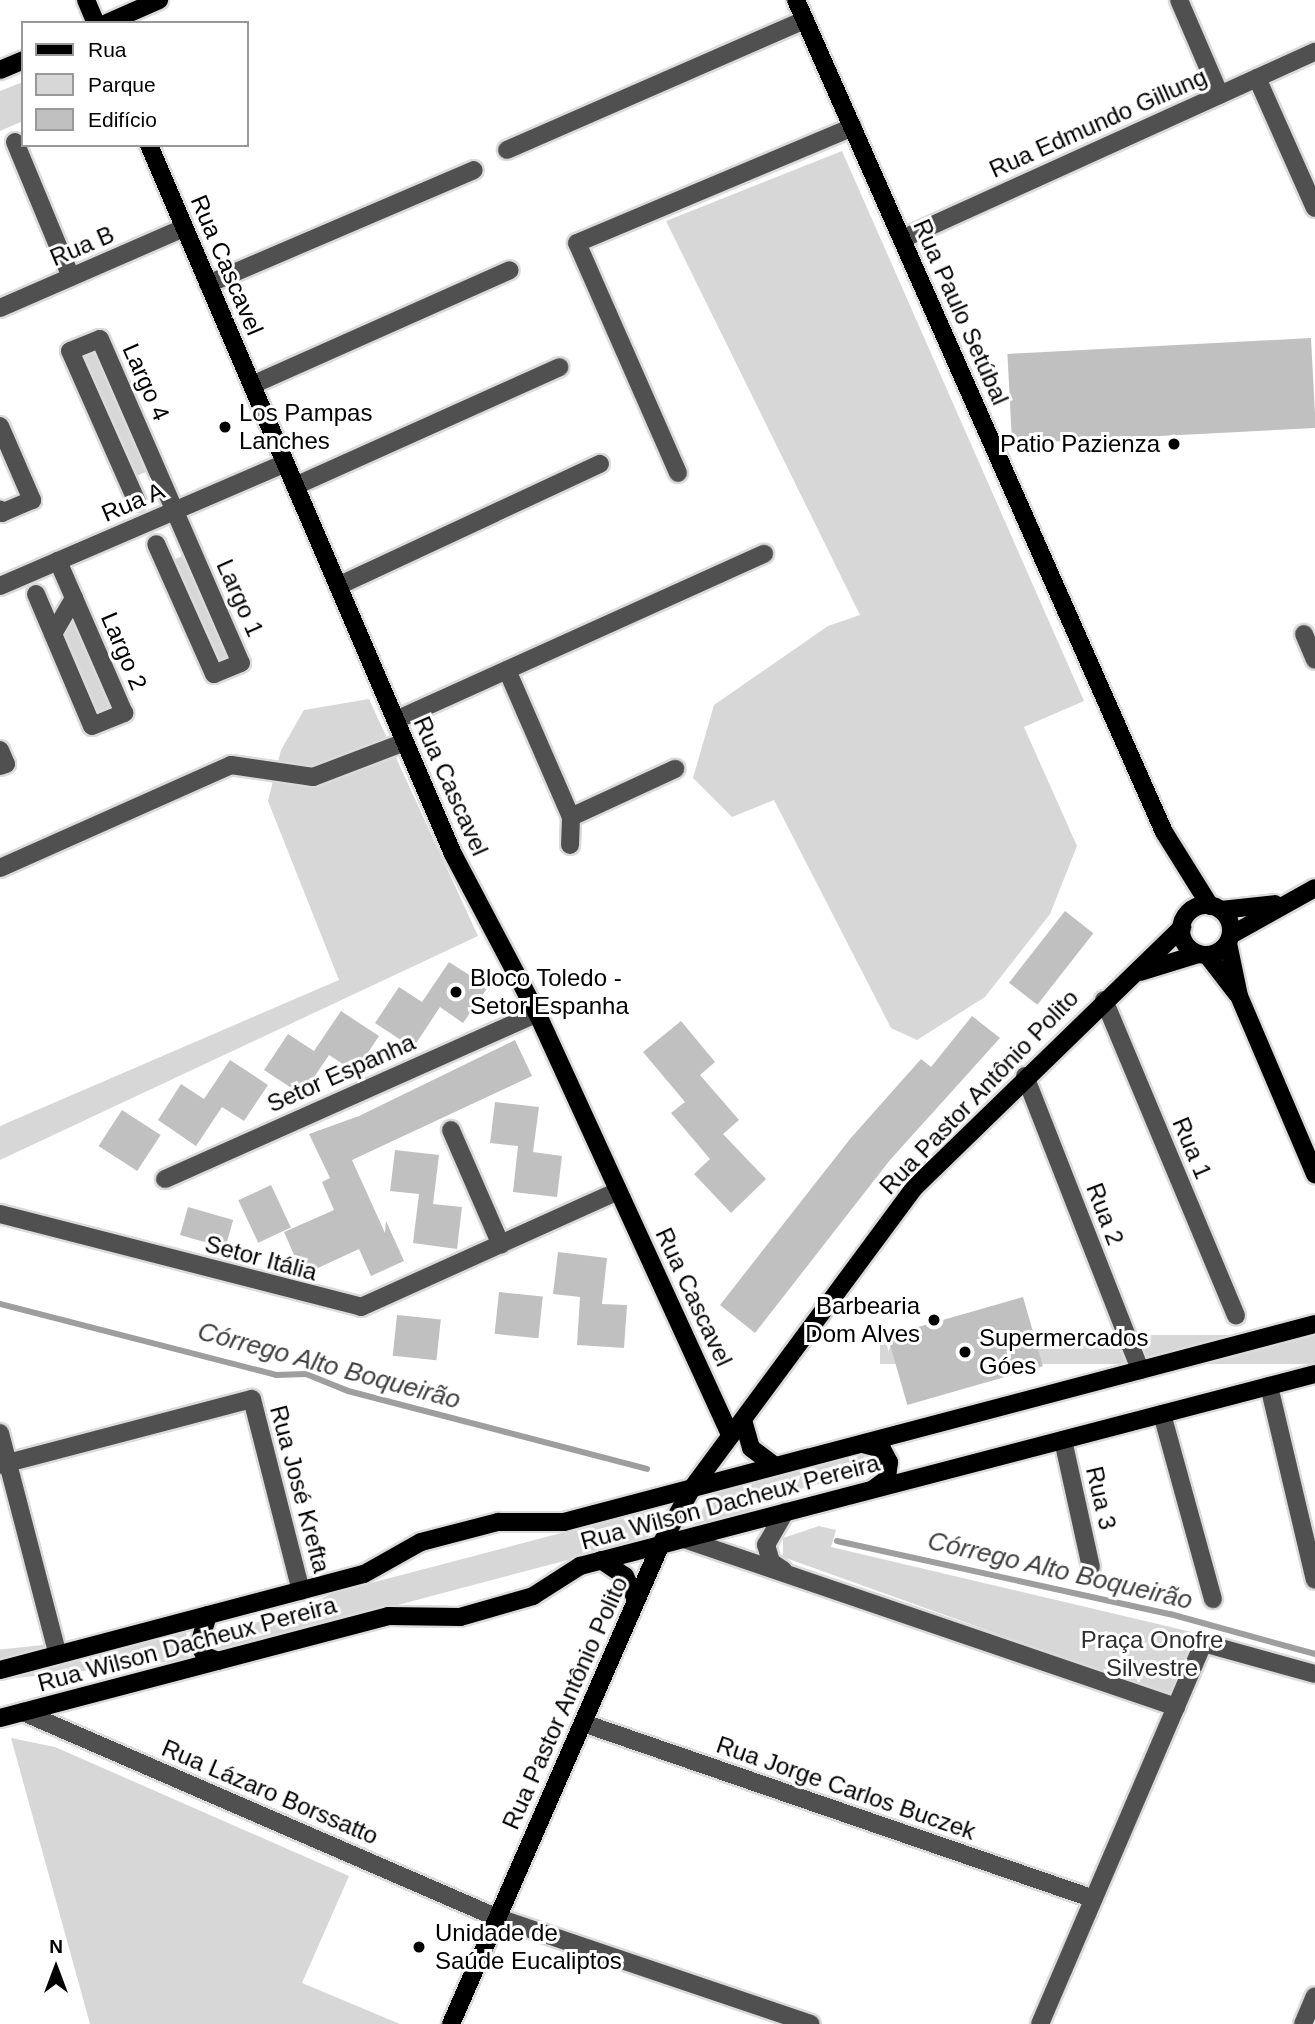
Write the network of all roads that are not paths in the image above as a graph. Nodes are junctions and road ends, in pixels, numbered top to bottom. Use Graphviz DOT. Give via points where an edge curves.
graph roads {
  1 [pos="86,0"];
  2 [pos="159,0"];
  3 [pos="796,0"];
  4 [pos="1179,0"];
  5 [pos="805,20"];
  6 [pos="95,21"];
  7 [pos="112,21"];
  8 [pos="1315,52"];
  9 [pos="21,61"];
  10 [pos="0,70"];
  11 [pos="1257,78"];
  12 [pos="1220,95"];
  13 [pos="853,127"];
  14 [pos="15,142"];
  15 [pos="150,147"];
  16 [pos="507,150"];
  17 [pos="474,170"];
  18 [pos="1315,208"];
  19 [pos="184,228"];
  20 [pos="902,239"];
  21 [pos="510,270"];
  22 [pos="71,277"];
  23 [pos="208,284"];
  24 [pos="0,308"];
  25 [pos="560,367"];
  26 [pos="252,385"];
  27 [pos="0,426"];
  28 [pos="285,463"];
  29 [pos="600,464"];
  30 [pos="124,473"];
  31 [pos="678,473"];
  32 [pos="163,482"];
  33 [pos="295,486"];
  34 [pos="137,502"];
  35 [pos="0,509"];
  36 [pos="175,511"];
  37 [pos="187,539"];
  38 [pos="156,544"];
  39 [pos="764,554"];
  40 [pos="58,561"];
  41 [pos="168,571"];
  42 [pos="0,586"];
  43 [pos="338,586"];
  44 [pos="36,594"];
  45 [pos="74,598"];
  46 [pos="53,634"];
  47 [pos="1304,634"];
  48 [pos="1315,660"];
  49 [pos="507,670"];
  50 [pos="396,720"];
  51 [pos="405,741"];
  52 [pos="0,750"];
  53 [pos="0,766"];
  54 [pos="675,769"];
  55 [pos="571,817"];
  56 [pos="570,845"];
  57 [pos="0,868"];
  58 [pos="1315,888"];
  59 [pos="1282,903"];
  60 [pos="1216,908"];
  61 [pos="1182,927"];
  62 [pos="1229,939"];
  63 [pos="1202,955"];
  64 [pos="1134,975"];
  65 [pos="1239,996"];
  66 [pos="1104,1000"];
  67 [pos="537,1013"];
  68 [pos="1025,1076"];
  69 [pos="451,1130"];
  70 [pos="1313,1165"];
  71 [pos="165,1179"];
  72 [pos="618,1191"];
  73 [pos="0,1214"];
  74 [pos="501,1245"];
  75 [pos="1236,1316"];
  76 [pos="1315,1324"];
  77 [pos="1140,1370"];
  78 [pos="1315,1374"];
  79 [pos="1269,1387"];
  80 [pos="1162,1414"];
  81 [pos="743,1420"];
  82 [pos="0,1433"];
  83 [pos="731,1436"];
  84 [pos="1063,1440"];
  85 [pos="862,1444"];
  86 [pos="4,1464"];
  87 [pos="775,1466"];
  88 [pos="692,1488"];
  89 [pos="873,1489"];
  90 [pos="785,1512"];
  91 [pos="684,1539"];
  92 [pos="661,1544"];
  93 [pos="601,1560"];
  94 [pos="1091,1567"];
  95 [pos="786,1572"];
  96 [pos="1315,1580"];
  97 [pos="301,1591"];
  98 [pos="1213,1599"];
  99 [pos="636,1601"];
  100 [pos="208,1615"];
  101 [pos="58,1655"];
  102 [pos="218,1661"];
  103 [pos="0,1670"];
  104 [pos="1315,1674"];
  105 [pos="1176,1707"];
  106 [pos="23,1712"];
  107 [pos="0,1718"];
  108 [pos="583,1723"];
  109 [pos="1094,1899"];
  110 [pos="498,1917"];
  111 [pos="1315,1996"];
  112 [pos="452,2024"];
  113 [pos="811,2024"];
  114 [pos="1040,2024"];
  115 [pos="1303,2024"];
  1 -- 6 [label="main road"];
  2 -- 7 [label="main road"];
  3 -- 5 [label="main road, Rua Paulo Setúbal"];
  4 -- 12 [label="street"];
  5 -- 13 [label="main road, Rua Paulo Setúbal"];
  5 -- 16 [label="street"];
  8 -- 11 [label="street, Rua Edmundo Gillung"];
  9 -- 10 [label="main road"];
  11 -- 12 [label="street, Rua Edmundo Gillung"];
  11 -- 18 [label="street"];
  12 -- 20 [label="street, Rua Edmundo Gillung"];
  13 -- 20 [label="main road, Rua Paulo Setúbal"];
  13 -- 31 [label="street" via="577,243"];
  14 -- 22 [label="street"];
  15 -- 19 [label="main road, Rua Cascavel"];
  17 -- 23 [label="street"];
  19 -- 22 [label="street, Rua B"];
  19 -- 23 [label="main road, Rua Cascavel"];
  20 -- 60 [label="main road, Rua Paulo Setúbal" via="1164,832"];
  21 -- 26 [label="street"];
  22 -- 24 [label="street, Rua B"];
  23 -- 26 [label="main road, Rua Cascavel"];
  25 -- 33 [label="street"];
  26 -- 28 [label="main road, Rua Cascavel"];
  27 -- 35 [label="street" via="32,500 2,513"];
  28 -- 33 [label="main road, Rua Cascavel"];
  28 -- 36 [label="street, Rua A"];
  29 -- 43 [label="street"];
  30 -- 32 [label="street"];
  30 -- 32 [label="street, Largo 4" via="70,351 100,339"];
  30 -- 34 [label="street, Largo 4"];
  32 -- 36 [label="street, Largo 4"];
  33 -- 43 [label="main road, Rua Cascavel"];
  36 -- 37 [label="street, Largo 1"];
  36 -- 40 [label="street, Rua A"];
  37 -- 41 [label="street"];
  37 -- 41 [label="street, Largo 1" via="241,663 214,674"];
  38 -- 41 [label="street, Largo 1"];
  39 -- 49 [label="street"];
  40 -- 42 [label="street, Rua A"];
  40 -- 45 [label="street, Largo 2"];
  43 -- 50 [label="main road, Rua Cascavel"];
  44 -- 46 [label="street, Largo 2"];
  45 -- 46 [label="street"];
  45 -- 46 [label="street, Largo 2" via="124,713 92,726"];
  47 -- 48 [label="street"];
  49 -- 50 [label="street"];
  49 -- 55 [label="street"];
  50 -- 51 [label="main road, Rua Cascavel"];
  51 -- 57 [label="street" via="313,777 231,765"];
  51 -- 67 [label="main road, Rua Cascavel" via="453,854"];
  52 -- 53 [label="street" via="6,764"];
  54 -- 55 [label="street"];
  55 -- 56 [label="street"];
  58 -- 59 [label="main road"];
  59 -- 60 [label="main road"];
  59 -- 62 [label="main road"];
  60 -- 61 [label="main road" via="1195,908"];
  60 -- 62 [label="main road"];
  61 -- 63 [label="main road" via="1185,943"];
  61 -- 64 [label="main road, Rua Pastor Antônio Polito"];
  62 -- 63 [label="main road"];
  62 -- 65 [label="main road"];
  63 -- 64 [label="main road, Rua Pastor Antônio Polito"];
  63 -- 65 [label="main road"];
  64 -- 66 [label="main road, Rua Pastor Antônio Polito"];
  65 -- 70 [label="main road"];
  66 -- 68 [label="main road, Rua Pastor Antônio Polito"];
  66 -- 75 [label="street, Rua 1"];
  67 -- 71 [label="street, Setor Espanha"];
  67 -- 72 [label="main road, Rua Cascavel"];
  68 -- 77 [label="street, Rua 2"];
  68 -- 81 [label="main road, Rua Pastor Antônio Polito" via="895,1211"];
  69 -- 74 [label="street"];
  72 -- 74 [label="street, Setor Itália"];
  72 -- 83 [label="main road, Rua Cascavel"];
  73 -- 74 [label="street, Setor Itália" via="347,1306 376,1301"];
  76 -- 77 [label="main road, Rua Wilson Dacheux Pereira"];
  77 -- 85 [label="main road, Rua Wilson Dacheux Pereira"];
  78 -- 79 [label="main road, Rua Wilson Dacheux Pereira"];
  79 -- 80 [label="main road, Rua Wilson Dacheux Pereira"];
  79 -- 96 [label="street"];
  80 -- 84 [label="main road, Rua Wilson Dacheux Pereira"];
  80 -- 98 [label="street"];
  81 -- 83 [label="main road, Rua Pastor Antônio Polito"];
  81 -- 87 [label="main road" via="751,1448"];
  82 -- 86 [label="street"];
  83 -- 88 [label="main road, Rua Pastor Antônio Polito"];
  84 -- 89 [label="main road, Rua Wilson Dacheux Pereira"];
  84 -- 94 [label="street, Rua 3"];
  85 -- 87 [label="main road, Rua Wilson Dacheux Pereira"];
  85 -- 89 [label="main road" via="876,1445 889,1462 887,1479"];
  86 -- 97 [label="street, Rua José Krefta" via="251,1399"];
  86 -- 101 [label="street"];
  87 -- 88 [label="main road, Rua Wilson Dacheux Pereira"];
  88 -- 92 [label="main road, Rua Pastor Antônio Polito"];
  88 -- 97 [label="main road, Rua Wilson Dacheux Pereira" via="564,1522 498,1522 421,1542 364,1574"];
  89 -- 90 [label="main road, Rua Wilson Dacheux Pereira"];
  90 -- 91 [label="main road, Rua Wilson Dacheux Pereira"];
  90 -- 95 [label="street" via="766,1545 771,1562"];
  91 -- 92 [label="main road, Rua Wilson Dacheux Pereira"];
  91 -- 95 [label="street"];
  92 -- 93 [label="main road, Rua Wilson Dacheux Pereira"];
  92 -- 99 [label="main road, Rua Pastor Antônio Polito"];
  93 -- 99 [label="main road" via="625,1576"];
  93 -- 102 [label="main road, Rua Wilson Dacheux Pereira" via="580,1566 533,1596 460,1617 388,1616"];
  95 -- 105 [label="street"];
  97 -- 100 [label="main road, Rua Wilson Dacheux Pereira"];
  99 -- 108 [label="main road, Rua Pastor Antônio Polito"];
  100 -- 101 [label="main road, Rua Wilson Dacheux Pereira"];
  100 -- 102 [label="main road" via="200,1645 205,1656"];
  101 -- 103 [label="main road, Rua Wilson Dacheux Pereira"];
  102 -- 106 [label="main road, Rua Wilson Dacheux Pereira"];
  104 -- 105 [label="street" via="1203,1643"];
  105 -- 109 [label="street"];
  106 -- 107 [label="main road, Rua Wilson Dacheux Pereira"];
  106 -- 110 [label="street, Rua Lázaro Borssatto"];
  108 -- 109 [label="street, Rua Jorge Carlos Buczek"];
  108 -- 110 [label="main road, Rua Pastor Antônio Polito"];
  109 -- 114 [label="street"];
  110 -- 112 [label="main road, Rua Pastor Antônio Polito"];
  110 -- 113 [label="street, Rua Lázaro Borssatto"];
  111 -- 115 [label="street"];
}
